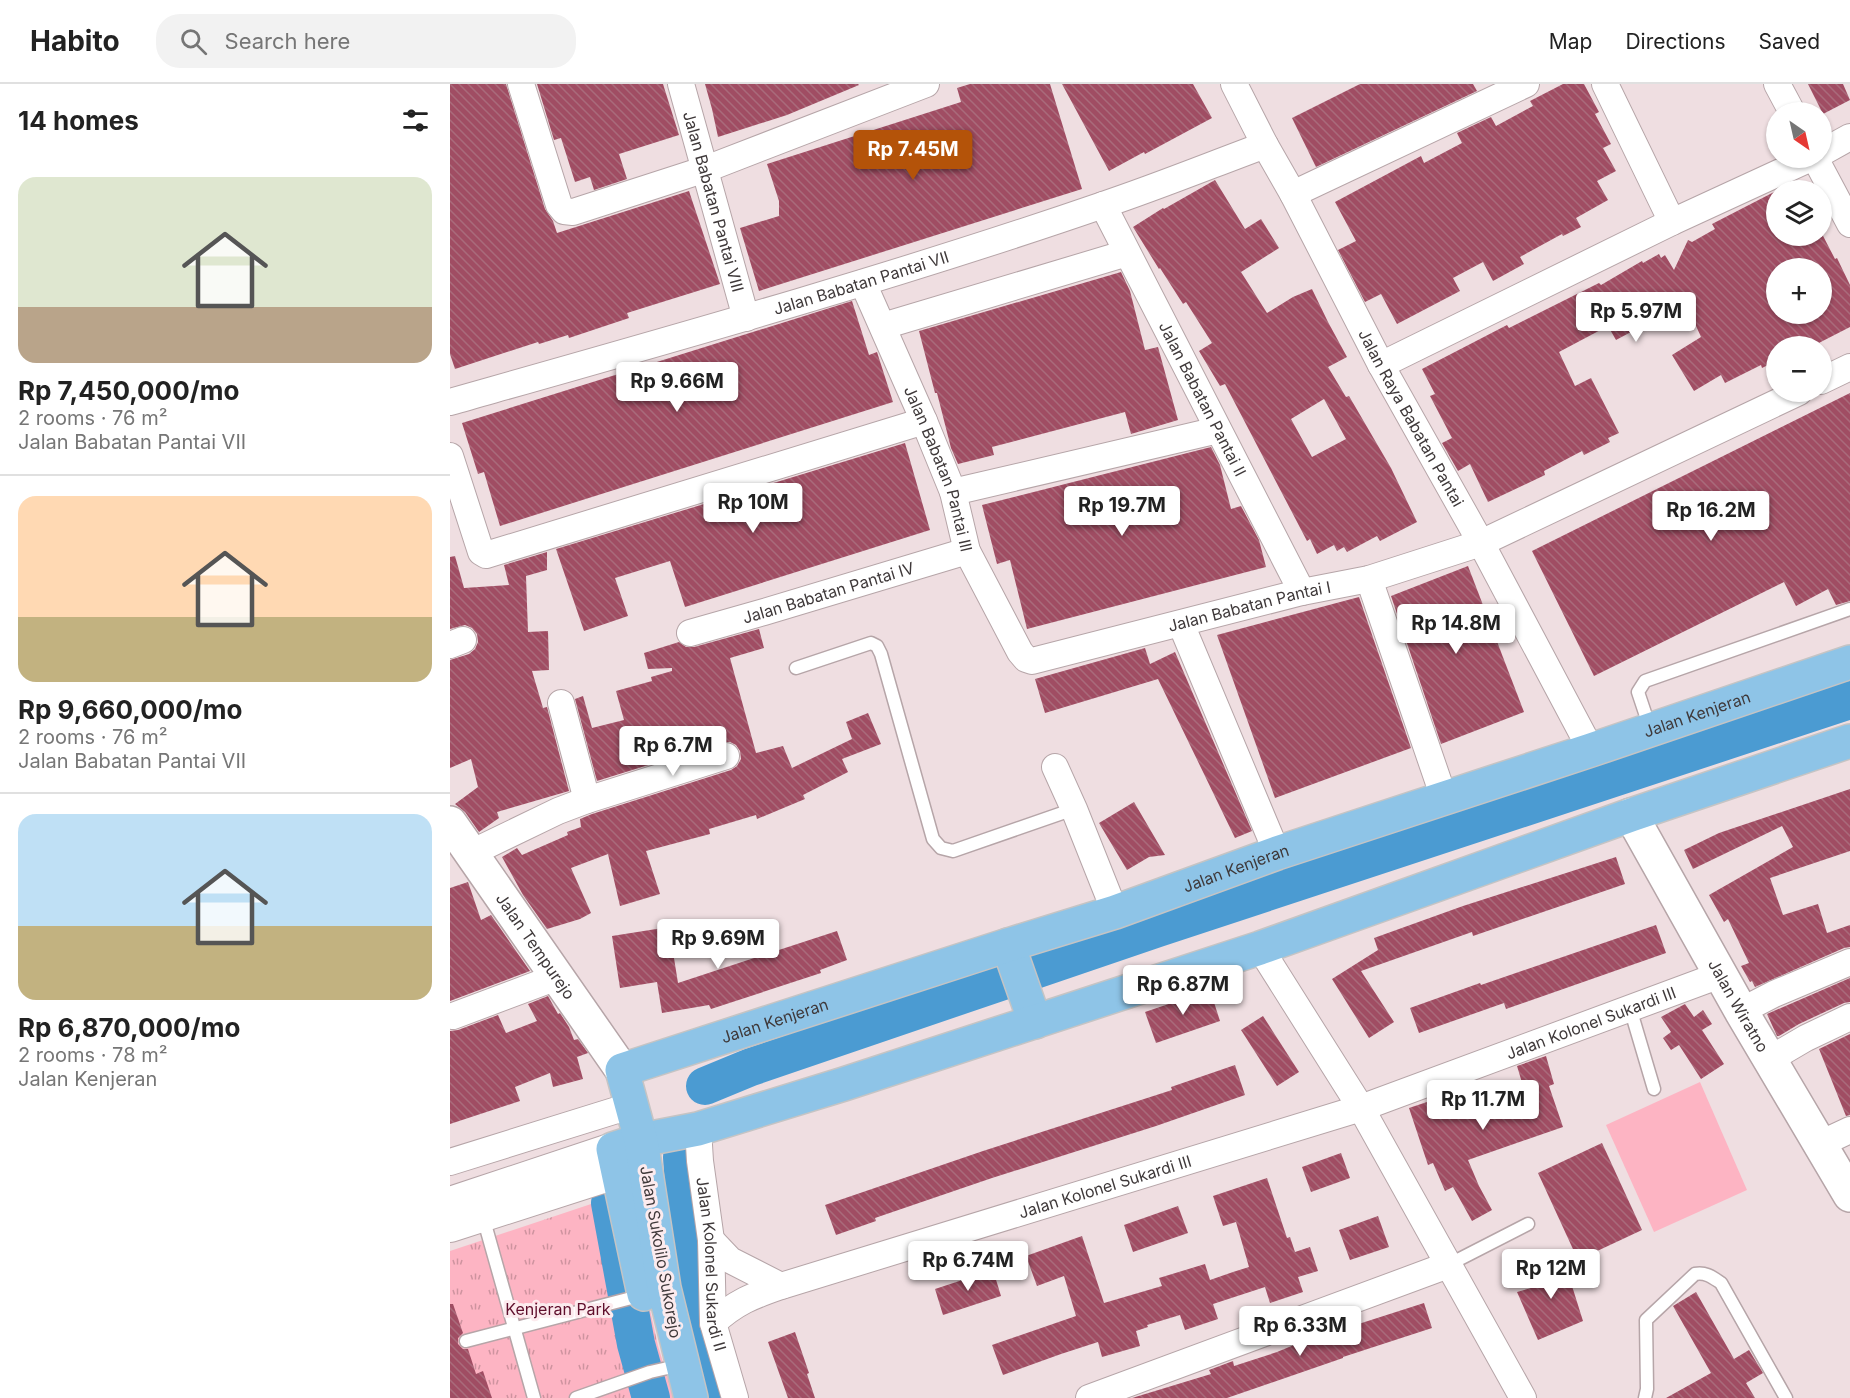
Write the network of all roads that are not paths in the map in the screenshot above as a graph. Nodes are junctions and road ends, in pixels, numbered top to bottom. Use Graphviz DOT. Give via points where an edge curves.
graph roads {
  1 [pos="521,84"];
  2 [pos="681,84"];
  3 [pos="926,84"];
  4 [pos="1234,84"];
  5 [pos="1526,84"];
  6 [pos="1605,84"];
  7 [pos="1777,84"];
  8 [pos="1787,102"];
  9 [pos="1850,137"];
  10 [pos="1265,145"];
  11 [pos="1832,147"];
  12 [pos="1791,168"];
  13 [pos="1819,168"];
  14 [pos="706,169"];
  15 [pos="1293,194"];
  16 [pos="1103,205"];
  17 [pos="1672,222"];
  18 [pos="1850,224"];
  19 [pos="1127,253"];
  20 [pos="863,283"];
  21 [pos="746,318"];
  22 [pos="883,326"];
  23 [pos="1380,364"];
  24 [pos="1850,367"];
  25 [pos="1832,376"];
  26 [pos="450,402"];
  27 [pos="1778,402"];
  28 [pos="924,421"];
  29 [pos="1218,430"];
  30 [pos="450,456"];
  31 [pos="953,492"];
  32 [pos="1481,543"];
  33 [pos="968,551"];
  34 [pos="1369,579"];
  35 [pos="1302,592"];
  36 [pos="1850,609"];
  37 [pos="1181,624"];
  38 [pos="690,633"];
  39 [pos="1020,652"];
  40 [pos="1850,662"];
  41 [pos="796,668"];
  42 [pos="561,703"];
  43 [pos="1650,729"];
  44 [pos="1850,741"];
  45 [pos="1591,750"];
  46 [pos="726,756"];
  47 [pos="1055,767"];
  48 [pos="1444,798"];
  49 [pos="587,800"];
  50 [pos="1074,809"];
  51 [pos="1631,815"];
  52 [pos="459,840"];
  53 [pos="1277,853"];
  54 [pos="1115,912"];
  55 [pos="1009,948"];
  56 [pos="1260,948"];
  57 [pos="1850,962"];
  58 [pos="1720,975"];
  59 [pos="557,977"];
  60 [pos="1630,1008"];
  61 [pos="1741,1011"];
  62 [pos="453,1016"];
  63 [pos="1850,1017"];
  64 [pos="1034,1019"];
  65 [pos="1770,1059"];
  66 [pos="622,1070"];
  67 [pos="1654,1089"];
  68 [pos="633,1105"];
  69 [pos="1361,1108"];
  70 [pos="698,1129"];
  71 [pos="1850,1130"];
  72 [pos="1820,1144"];
  73 [pos="629,1157"];
  74 [pos="450,1162"];
  75 [pos="1850,1196"];
  76 [pos="450,1203"];
  77 [pos="482,1216"];
  78 [pos="1528,1224"];
  79 [pos="450,1226"];
  80 [pos="711,1240"];
  81 [pos="1448,1265"];
  82 [pos="781,1286"];
  83 [pos="640,1295"];
  84 [pos="713,1323"];
  85 [pos="515,1327"];
  86 [pos="466,1341"];
  87 [pos="660,1376"];
  88 [pos="534,1398"];
  89 [pos="576,1398"];
  90 [pos="691,1398"];
  91 [pos="735,1398"];
  92 [pos="1089,1398"];
  93 [pos="1523,1398"];
  94 [pos="1644,1398"];
  95 [pos="1786,1398"];
  1 -- 14 [label="street" via="564,211 573,212"];
  2 -- 14 [label="street, Jalan Babatan Pantai VIII"];
  3 -- 14 [label="street"];
  4 -- 10 [label="street, Jalan Raya Babatan Pantai"];
  5 -- 15 [label="street"];
  6 -- 17 [label="street"];
  7 -- 8 [label="street"];
  9 -- 11 [label="street"];
  10 -- 15 [label="street, Jalan Raya Babatan Pantai"];
  10 -- 16 [label="street, Jalan Babatan Pantai VII"];
  12 -- 17 [label="street"];
  13 -- 18 [label="street"];
  14 -- 21 [label="street, Jalan Babatan Pantai VIII"];
  15 -- 23 [label="street, Jalan Raya Babatan Pantai"];
  16 -- 19 [label="street, Jalan Babatan Pantai II"];
  16 -- 20 [label="street, Jalan Babatan Pantai VII"];
  17 -- 23 [label="street"];
  19 -- 22 [label="street"];
  19 -- 29 [label="street, Jalan Babatan Pantai II"];
  20 -- 21 [label="street, Jalan Babatan Pantai VII"];
  20 -- 22 [label="street, Jalan Babatan Pantai Ill"];
  21 -- 26 [label="street, Jalan Babatan Pantai VII"];
  22 -- 28 [label="street, Jalan Babatan Pantai Ill"];
  23 -- 32 [label="street, Jalan Raya Babatan Pantai"];
  24 -- 25 [label="street"];
  27 -- 32 [label="street, Jalan Babatan Pantai I"];
  28 -- 30 [label="street" via="486,555 481,552"];
  28 -- 31 [label="street, Jalan Babatan Pantai Ill"];
  29 -- 31 [label="street"];
  29 -- 35 [label="street, Jalan Babatan Pantai II"];
  31 -- 33 [label="street, Jalan Babatan Pantai Ill"];
  32 -- 34 [label="street, Jalan Babatan Pantai I"];
  32 -- 45 [label="street, Jalan Raya Babatan Pantai"];
  33 -- 38 [label="street, Jalan Babatan Pantai IV"];
  33 -- 39 [label="street, Jalan Babatan Pantai Ill"];
  34 -- 35 [label="street, Jalan Babatan Pantai I"];
  34 -- 48 [label="street"];
  35 -- 37 [label="street, Jalan Babatan Pantai I"];
  36 -- 43 [label="lane" via="1645,681 1638,692"];
  37 -- 39 [label="street, Jalan Babatan Pantai I" via="1032,661"];
  37 -- 53 [label="street"];
  40 -- 43 [label="main road, Jalan Kenjeran"];
  41 -- 50 [label="lane" via="871,643 877,646 933,839 941,848 953,851"];
  42 -- 49 [label="street"];
  43 -- 45 [label="main road, Jalan Kenjeran"];
  44 -- 51 [label="main road"];
  45 -- 48 [label="main road, Jalan Kenjeran"];
  46 -- 49 [label="street"];
  47 -- 50 [label="street"];
  48 -- 53 [label="main road, Jalan Kenjeran"];
  49 -- 52 [label="street"];
  50 -- 54 [label="street"];
  51 -- 56 [label="main road"];
  51 -- 58 [label="main road, Jalan Wiratno"];
  52 -- 59 [label="main road, Jalan Tempurejo"];
  53 -- 54 [label="main road, Jalan Kenjeran"];
  54 -- 55 [label="main road, Jalan Kenjeran"];
  55 -- 64 [label="main road"];
  55 -- 66 [label="main road, Jalan Kenjeran"];
  56 -- 64 [label="main road"];
  56 -- 69 [label="street"];
  57 -- 61 [label="street"];
  58 -- 60 [label="street, Jalan Kolonel Sukardi III"];
  58 -- 61 [label="main road, Jalan Wiratno"];
  59 -- 62 [label="street"];
  59 -- 66 [label="main road, Jalan Tempurejo"];
  60 -- 67 [label="lane"];
  60 -- 69 [label="street, Jalan Kolonel Sukardi III"];
  61 -- 65 [label="main road, Jalan Wiratno"];
  63 -- 65 [label="street"];
  64 -- 70 [label="main road"];
  65 -- 72 [label="main road, Jalan Wiratno"];
  66 -- 68 [label="main road, Jalan Sukolilo Sukorejo"];
  68 -- 73 [label="main road, Jalan Sukolilo Sukorejo"];
  68 -- 74 [label="street"];
  69 -- 81 [label="street"];
  69 -- 82 [label="street, Jalan Kolonel Sukardi III"];
  70 -- 73 [label="main road"];
  70 -- 80 [label="street, Jalan Kolonel Sukardi II"];
  71 -- 72 [label="street"];
  72 -- 75 [label="main road, Jalan Wiratno"];
  73 -- 76 [label="street"];
  73 -- 77 [label="street"];
  73 -- 83 [label="main road, Jalan Sukolilo Sukorejo"];
  77 -- 79 [label="street"];
  77 -- 85 [label="lane"];
  78 -- 81 [label="lane"];
  80 -- 82 [label="street" via="730,1260"];
  80 -- 84 [label="street, Jalan Kolonel Sukardi II"];
  81 -- 92 [label="street"];
  81 -- 93 [label="street"];
  82 -- 84 [label="street, Jalan Kolonel Sukardi III" via="746,1298"];
  83 -- 85 [label="lane"];
  83 -- 87 [label="main road, Jalan Sukolilo Sukorejo"];
  84 -- 91 [label="street, Jalan Kolonel Sukardi II"];
  85 -- 86 [label="lane"];
  85 -- 88 [label="lane"];
  87 -- 89 [label="lane"];
  87 -- 90 [label="main road, Jalan Sukolilo Sukorejo"];
  94 -- 95 [label="lane" via="1646,1320 1700,1273 1721,1283"];
}
